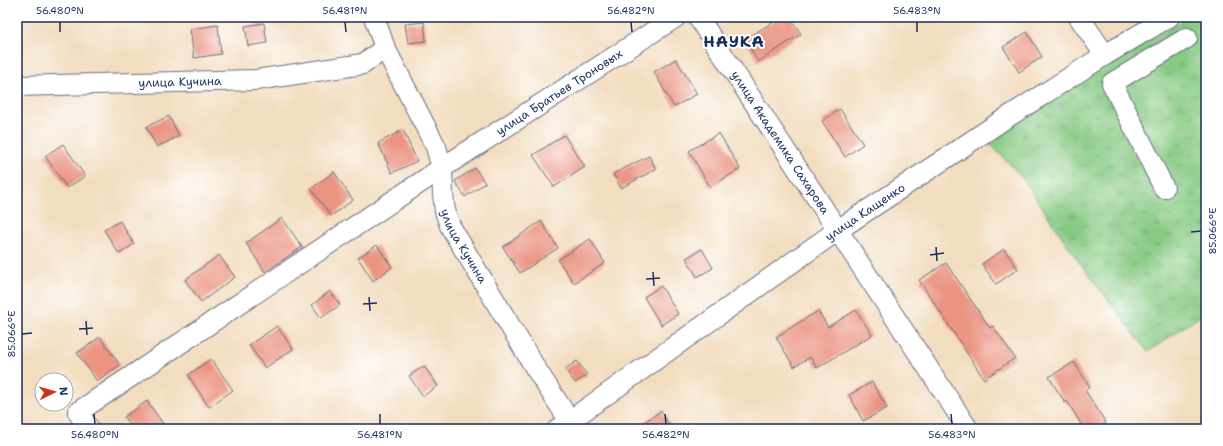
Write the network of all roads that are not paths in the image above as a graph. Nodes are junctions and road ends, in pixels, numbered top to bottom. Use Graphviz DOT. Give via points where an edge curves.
graph roads {
  1 [pos="374,17"];
  2 [pos="676,17"];
  3 [pos="698,17"];
  4 [pos="1079,17"];
  5 [pos="1169,17"];
  6 [pos="1187,38"];
  7 [pos="385,48"];
  8 [pos="1105,55"];
  9 [pos="17,86"];
  10 [pos="442,168"];
  11 [pos="1164,188"];
  12 [pos="838,230"];
  13 [pos="568,426"];
  14 [pos="89,429"];
  15 [pos="968,429"];
  1 -- 7 [label="street, улица Кучина"];
  2 -- 10 [label="street, улица Братьев Троновых"];
  3 -- 12 [label="street, улица Академика Сахарова"];
  4 -- 8 [label="street"];
  5 -- 8 [label="street, улица Кащенко"];
  6 -- 11 [label="street" via="1112,83"];
  7 -- 9 [label="street, улица Кучина" via="363,64 256,80"];
  7 -- 10 [label="street, улица Кучина" via="436,147"];
  8 -- 12 [label="street, улица Кащенко"];
  10 -- 13 [label="street, улица Кучина" via="445,211 450,226"];
  10 -- 14 [label="street, улица Братьев Троновых" via="78,412"];
  12 -- 13 [label="street, улица Кащенко"];
  12 -- 15 [label="street, улица Академика Сахарова"];
}
